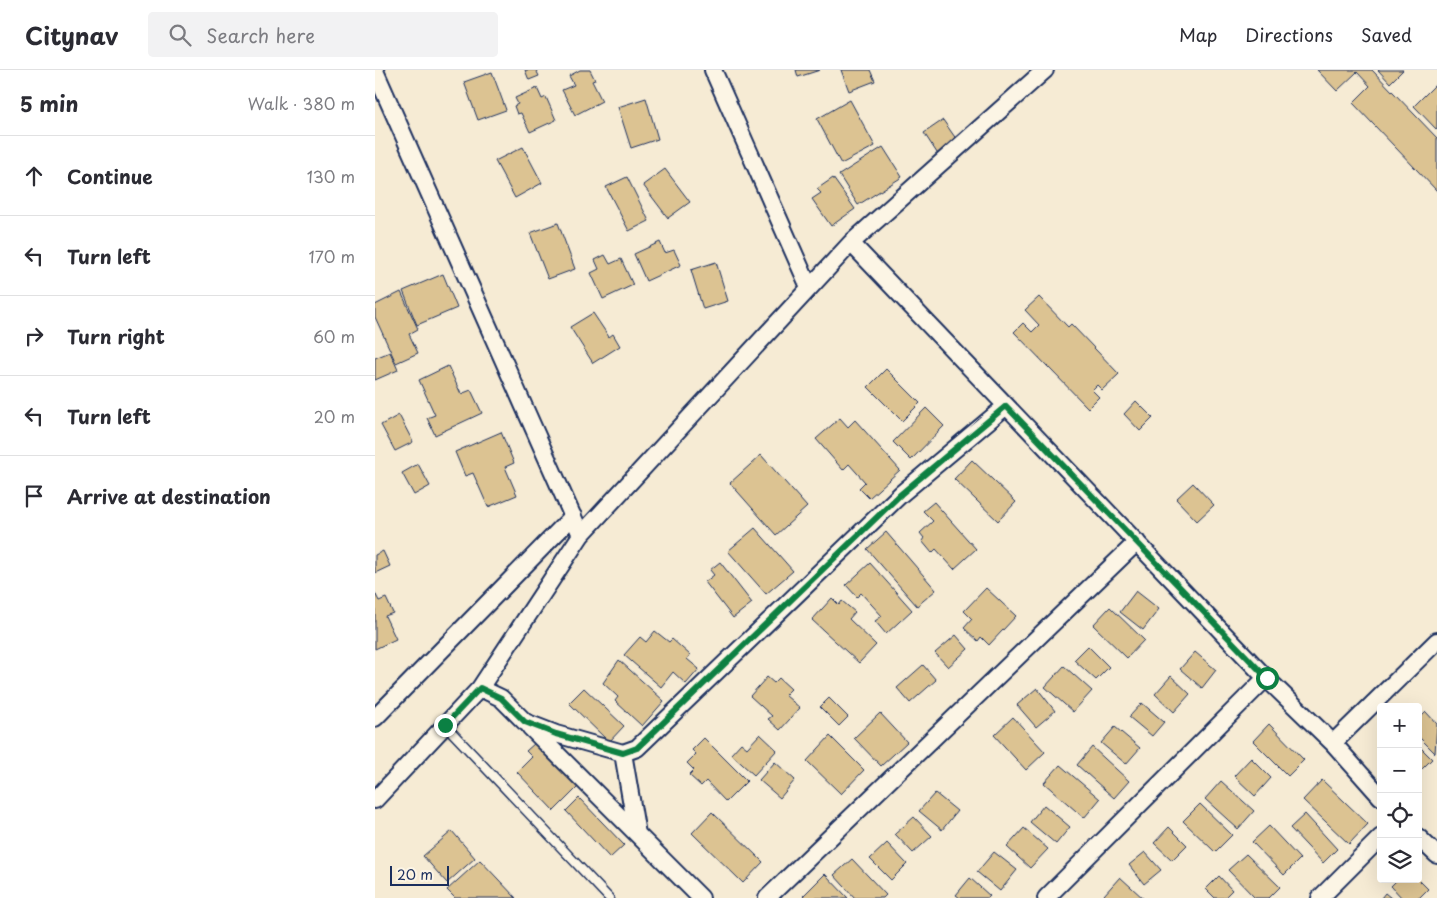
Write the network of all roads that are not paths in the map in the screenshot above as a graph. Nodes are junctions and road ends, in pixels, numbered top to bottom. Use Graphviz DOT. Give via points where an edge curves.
graph roads {
  1 [pos="713,70"];
  2 [pos="1045,70"];
  3 [pos="375,71"];
  4 [pos="851,243"];
  5 [pos="809,287"];
  6 [pos="1006,406"];
  7 [pos="573,516"];
  8 [pos="581,534"];
  9 [pos="1137,542"];
  10 [pos="1437,641"];
  11 [pos="1267,678"];
  12 [pos="480,688"];
  13 [pos="375,718"];
  14 [pos="525,722"];
  15 [pos="445,725"];
  16 [pos="1333,743"];
  17 [pos="623,753"];
  18 [pos="1377,793"];
  19 [pos="375,800"];
  20 [pos="637,834"];
  21 [pos="1380,838"];
  22 [pos="1419,838"];
  23 [pos="1437,855"];
  24 [pos="609,898"];
  25 [pos="701,898"];
  26 [pos="767,898"];
  27 [pos="1046,898"];
  28 [pos="1321,898"];
  1 -- 5 [label="street"];
  2 -- 4 [label="street"];
  3 -- 7 [label="street"];
  4 -- 5 [label="street"];
  4 -- 6 [label="street"];
  5 -- 8 [label="street"];
  6 -- 9 [label="street"];
  6 -- 17 [label="street" via="901,494 651,737 637,748"];
  7 -- 8 [label="street"];
  7 -- 13 [label="street"];
  8 -- 12 [label="street"];
  9 -- 11 [label="street"];
  9 -- 26 [label="street"];
  10 -- 16 [label="street"];
  11 -- 16 [label="street"];
  11 -- 27 [label="street"];
  12 -- 14 [label="street" via="501,698"];
  12 -- 15 [label="street"];
  14 -- 17 [label="street"];
  14 -- 20 [label="street"];
  15 -- 19 [label="street"];
  15 -- 24 [label="lane"];
  16 -- 18 [label="street"];
  17 -- 20 [label="street"];
  20 -- 25 [label="street"];
  21 -- 28 [label="street"];
  22 -- 23 [label="street"];
}
